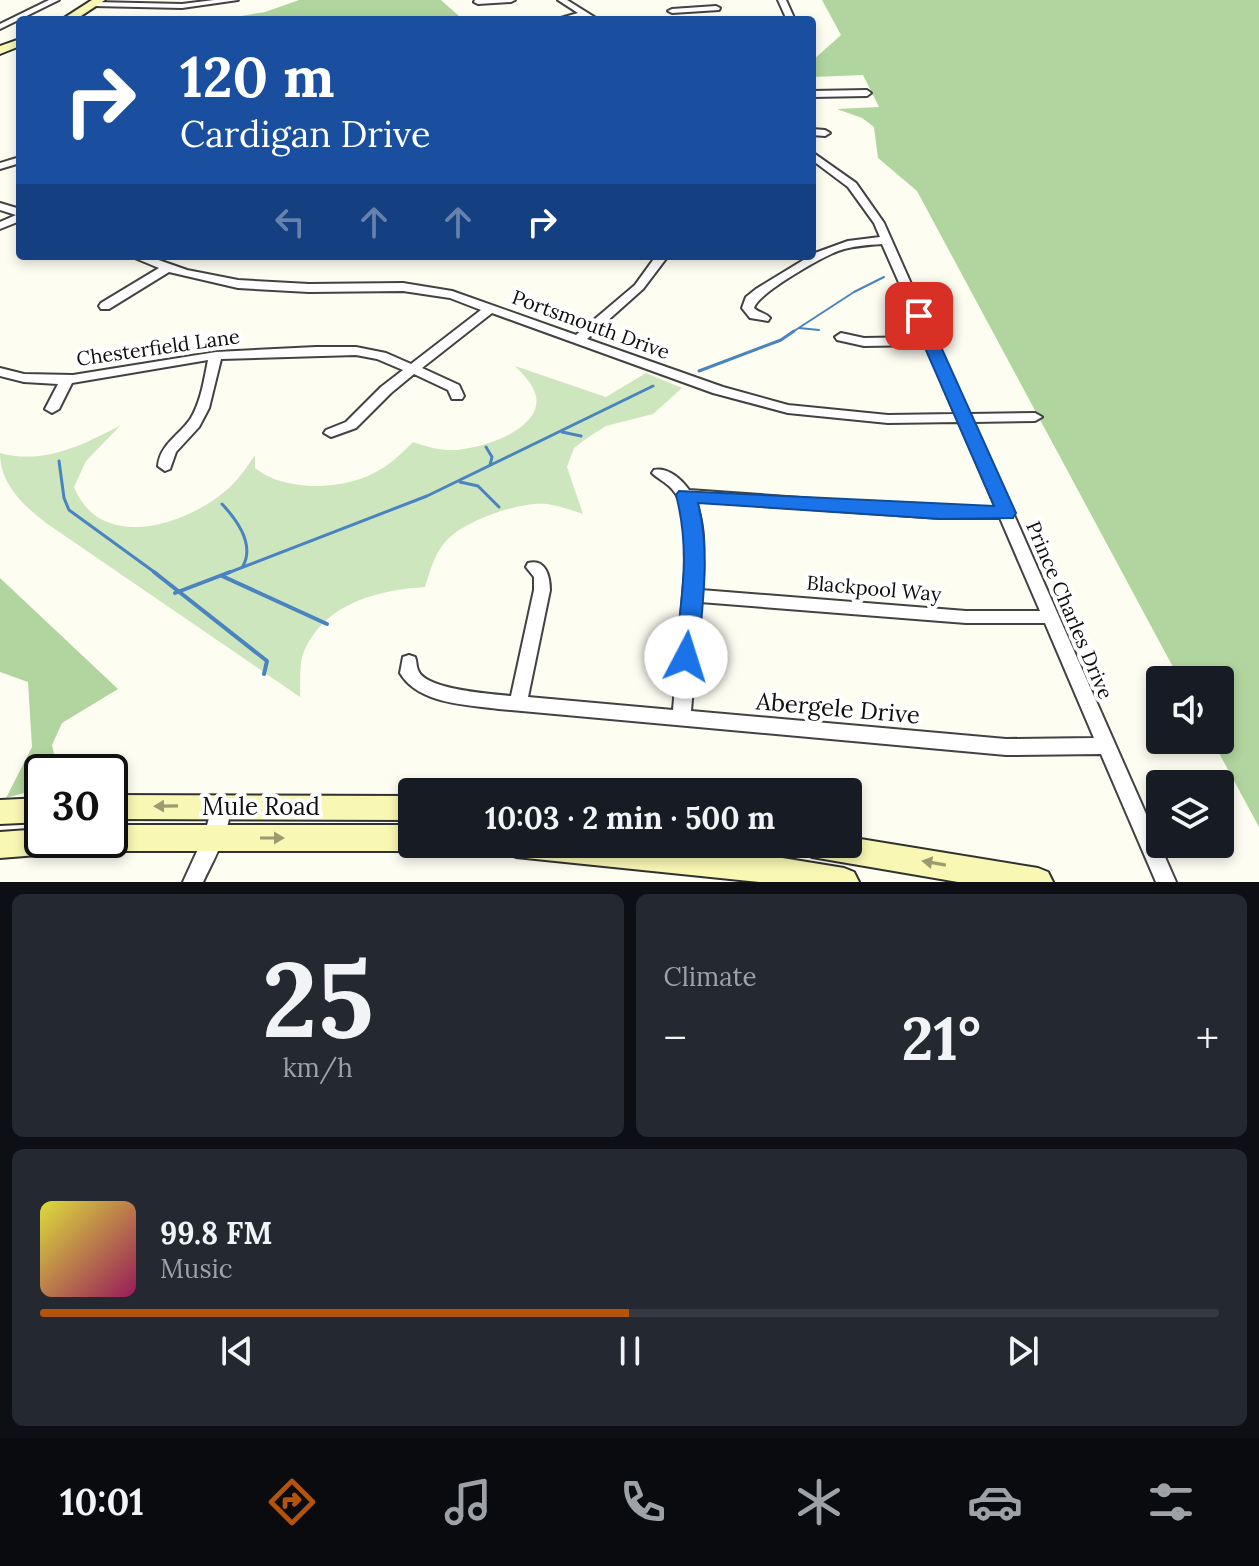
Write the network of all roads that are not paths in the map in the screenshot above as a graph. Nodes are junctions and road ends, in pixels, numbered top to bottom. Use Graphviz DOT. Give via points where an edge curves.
graph roads {
  1 [pos="55,0"];
  2 [pos="234,0"];
  3 [pos="511,0"];
  4 [pos="562,0"];
  5 [pos="97,2"];
  6 [pos="478,2"];
  7 [pos="714,4"];
  8 [pos="672,11"];
  9 [pos="585,14"];
  10 [pos="25,16"];
  11 [pos="74,16"];
  12 [pos="576,16"];
  13 [pos="588,16"];
  14 [pos="0,18"];
  15 [pos="16,21"];
  16 [pos="0,27"];
  17 [pos="867,93"];
  18 [pos="816,94"];
  19 [pos="816,132"];
  20 [pos="825,133"];
  21 [pos="816,158"];
  22 [pos="830,167"];
  23 [pos="816,171"];
  24 [pos="886,240"];
  25 [pos="816,256"];
  26 [pos="146,260"];
  27 [pos="659,260"];
  28 [pos="809,260"];
  29 [pos="167,268"];
  30 [pos="105,306"];
  31 [pos="491,308"];
  32 [pos="764,318"];
  33 [pos="841,337"];
  34 [pos="578,340"];
  35 [pos="930,341"];
  36 [pos="215,356"];
  37 [pos="414,370"];
  38 [pos="0,372"];
  39 [pos="67,380"];
  40 [pos="457,396"];
  41 [pos="52,409"];
  42 [pos="1035,417"];
  43 [pos="964,419"];
  44 [pos="331,433"];
  45 [pos="165,466"];
  46 [pos="659,473"];
  47 [pos="686,495"];
  48 [pos="1006,513"];
  49 [pos="534,567"];
  50 [pos="692,595"];
  51 [pos="1052,617"];
  52 [pos="409,662"];
  53 [pos="518,703"];
  54 [pos="681,719"];
  55 [pos="1107,746"];
  56 [pos="221,806"];
  57 [pos="128,807"];
  58 [pos="398,808"];
  59 [pos="24,811"];
  60 [pos="0,812"];
  61 [pos="214,837"];
  62 [pos="128,838"];
  63 [pos="398,838"];
  64 [pos="24,843"];
  65 [pos="0,845"];
  66 [pos="862,852"];
  67 [pos="655,858"];
  68 [pos="193,882"];
  69 [pos="844,882"];
  70 [pos="1038,882"];
  71 [pos="1166,882"];
  1 -- 10 [label="street"];
  2 -- 5 [label="street" via="189,6"];
  3 -- 6 [label="street"];
  4 -- 9 [label="street"];
  5 -- 11 [label="main road"];
  7 -- 8 [label="street"];
  9 -- 12 [label="street"];
  9 -- 13 [label="street"];
  14 -- 15 [label="street"];
  15 -- 16 [label="street"];
  17 -- 18 [label="street"];
  19 -- 20 [label="street"];
  21 -- 22 [label="street, Prince Charles Drive"];
  22 -- 23 [label="street"];
  22 -- 24 [label="street, Prince Charles Drive" via="864,200"];
  24 -- 25 [label="street" via="844,243"];
  24 -- 35 [label="street, Prince Charles Drive"];
  26 -- 29 [label="street, Portsmouth Drive"];
  27 -- 34 [label="street" via="639,287"];
  28 -- 32 [label="street" via="750,300 751,313"];
  29 -- 30 [label="street"];
  29 -- 31 [label="street, Portsmouth Drive" via="248,285 419,288"];
  31 -- 34 [label="street, Portsmouth Drive"];
  31 -- 37 [label="street"];
  33 -- 35 [label="street" via="857,342"];
  34 -- 43 [label="street, Portsmouth Drive" via="788,409 866,418"];
  35 -- 43 [label="street, Prince Charles Drive"];
  36 -- 37 [label="street, Chesterfield Lane" via="363,351"];
  36 -- 39 [label="street, Chesterfield Lane"];
  36 -- 45 [label="street" via="203,407 166,454"];
  37 -- 40 [label="street, Chesterfield Lane" via="450,385"];
  37 -- 44 [label="street" via="351,425"];
  38 -- 39 [label="street, Chesterfield Lane"];
  39 -- 41 [label="street"];
  42 -- 43 [label="street, Portsmouth Drive"];
  43 -- 48 [label="street, Prince Charles Drive"];
  46 -- 47 [label="street"];
  47 -- 48 [label="street"];
  47 -- 50 [label="street" via="696,540"];
  48 -- 51 [label="street, Prince Charles Drive"];
  49 -- 53 [label="street" via="542,576 542,590"];
  50 -- 51 [label="street, Blackpool Way" via="966,617"];
  50 -- 54 [label="street"];
  51 -- 55 [label="street, Prince Charles Drive"];
  52 -- 53 [label="street, Abergele Drive" via="413,679 435,689"];
  53 -- 54 [label="street, Abergele Drive"];
  54 -- 55 [label="street, Abergele Drive" via="1006,747"];
  55 -- 71 [label="street, Prince Charles Drive"];
  56 -- 57 [label="main road, Mule Road, one-way"];
  56 -- 58 [label="main road, Mule Road"];
  56 -- 61 [label="street"];
  59 -- 60 [label="main road"];
  61 -- 62 [label="main road, Mule Road"];
  61 -- 63 [label="main road, Mule Road, one-way"];
  61 -- 68 [label="street"];
  64 -- 65 [label="main road"];
  70 -- 66 [label="main road, one-way"];
  67 -- 69 [label="main road"];
}
